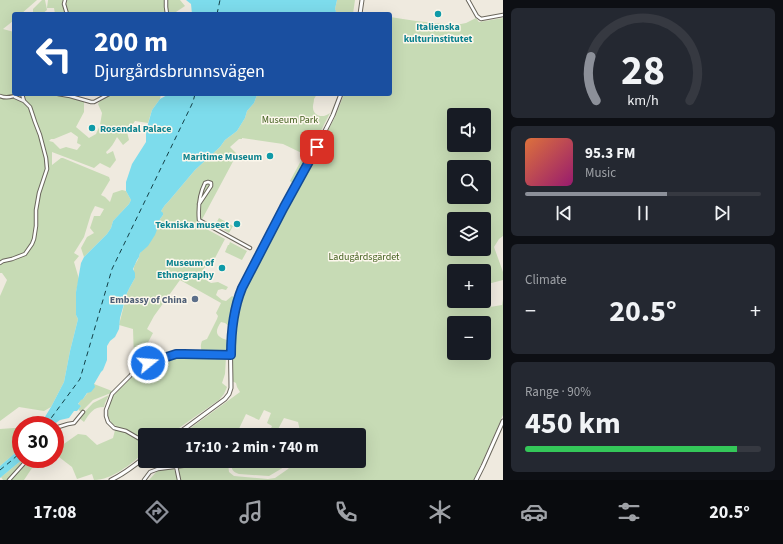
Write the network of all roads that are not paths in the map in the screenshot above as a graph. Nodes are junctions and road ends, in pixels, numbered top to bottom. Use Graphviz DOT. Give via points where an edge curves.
graph roads {
  1 [pos="65,0"];
  2 [pos="166,0"];
  3 [pos="362,0"];
  4 [pos="468,0"];
  5 [pos="66,12"];
  6 [pos="167,12"];
  7 [pos="360,12"];
  8 [pos="503,15"];
  9 [pos="0,96"];
  10 [pos="15,96"];
  11 [pos="23,96"];
  12 [pos="70,96"];
  13 [pos="102,96"];
  14 [pos="340,96"];
  15 [pos="24,101"];
  16 [pos="199,204"];
  17 [pos="250,248"];
  18 [pos="0,263"];
  19 [pos="231,355"];
  20 [pos="83,412"];
  21 [pos="503,421"];
  22 [pos="64,425"];
  23 [pos="186,428"];
  24 [pos="138,438"];
  25 [pos="138,463"];
  26 [pos="20,468"];
  27 [pos="160,468"];
  28 [pos="176,468"];
  29 [pos="9,480"];
  30 [pos="111,480"];
  31 [pos="144,480"];
  32 [pos="179,480"];
  33 [pos="476,480"];
  1 -- 5 [label="street"];
  2 -- 6 [label="street"];
  3 -- 7 [label="street"];
  4 -- 8 [label="street" via="481,19"];
  9 -- 10 [label="street"];
  10 -- 15 [label="street"];
  11 -- 15 [label="street"];
  12 -- 13 [label="street" via="94,102"];
  14 -- 19 [label="street" via="330,121 242,288 233,314"];
  15 -- 18 [label="street" via="32,111 47,166 36,210 34,242 26,253"];
  16 -- 16 [label="street" via="201,189 205,183 211,183 212,186"];
  16 -- 17 [label="street" via="199,220"];
  19 -- 23 [label="street" via="231,388 228,397"];
  19 -- 24 [label="street" via="176,354 140,366 112,394 106,410 108,422 114,428"];
  20 -- 22 [label="street" via="74,423"];
  21 -- 33 [label="street"];
  25 -- 30 [label="street"];
  26 -- 29 [label="street"];
  27 -- 31 [label="street"];
  28 -- 32 [label="street"];
}
